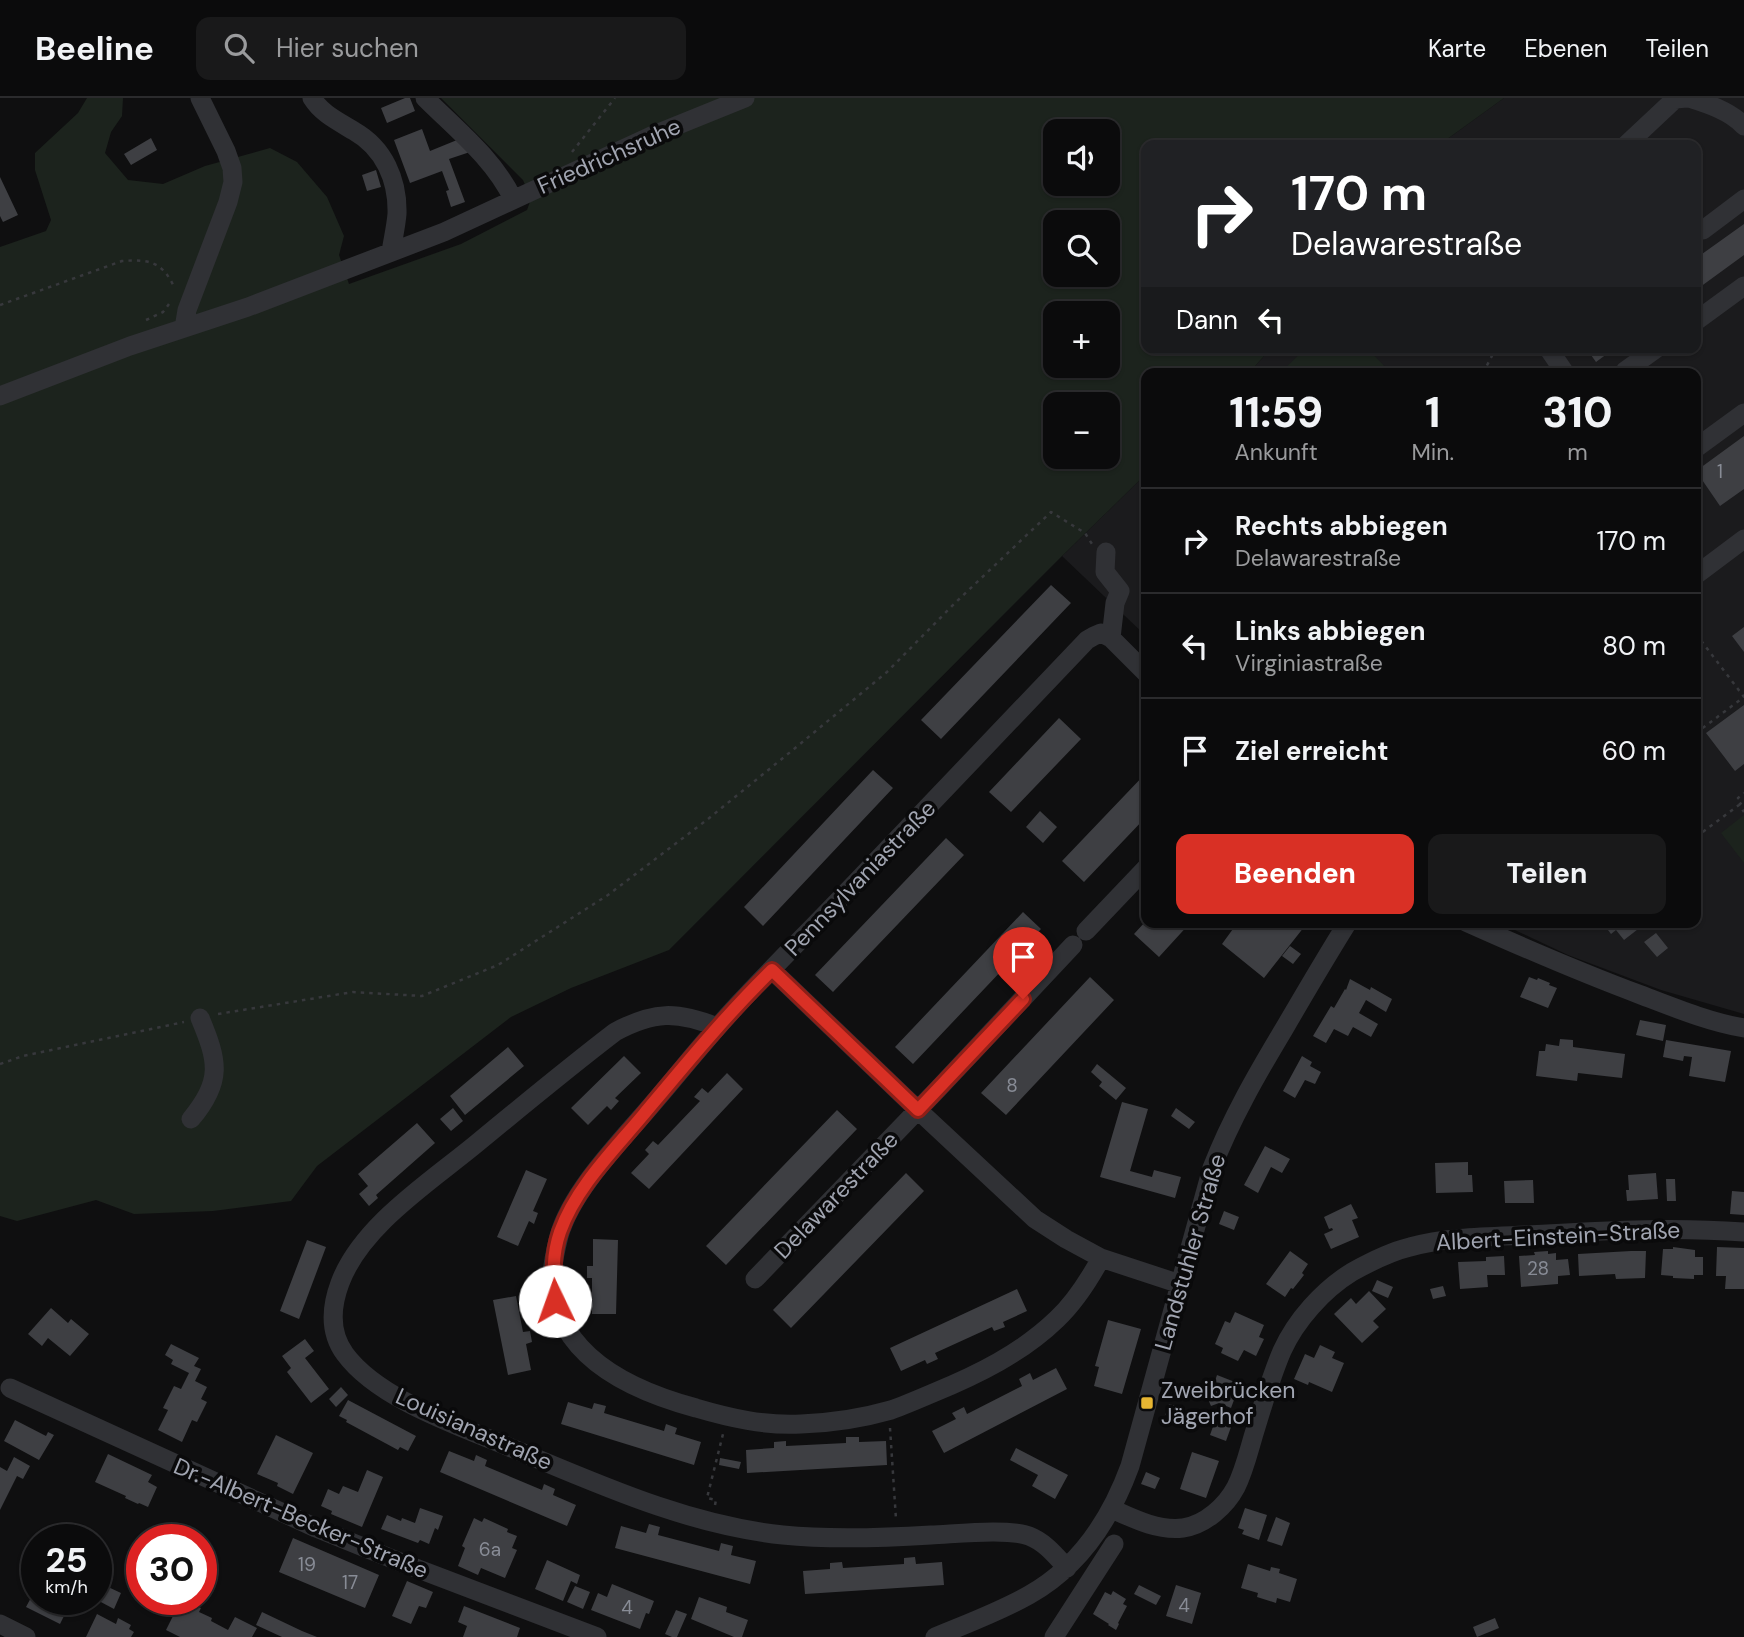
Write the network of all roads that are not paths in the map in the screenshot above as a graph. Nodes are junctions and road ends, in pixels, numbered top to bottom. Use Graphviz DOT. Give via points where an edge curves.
graph roads {
  1 [pos="200,98"];
  2 [pos="312,98"];
  3 [pos="425,98"];
  4 [pos="744,98"];
  5 [pos="1688,98"];
  6 [pos="1744,126"];
  7 [pos="1631,140"];
  8 [pos="513,199"];
  9 [pos="1744,199"];
  10 [pos="1701,230"];
  11 [pos="391,252"];
  12 [pos="1744,286"];
  13 [pos="1701,317"];
  14 [pos="184,328"];
  15 [pos="1649,354"];
  16 [pos="1629,368"];
  17 [pos="0,396"];
  18 [pos="1744,412"];
  19 [pos="1701,444"];
  20 [pos="1744,539"];
  21 [pos="1106,552"];
  22 [pos="1744,556"];
  23 [pos="1701,571"];
  24 [pos="1701,587"];
  25 [pos="1106,636"];
  26 [pos="1141,668"];
  27 [pos="1141,873"];
  28 [pos="1344,928"];
  29 [pos="1480,928"];
  30 [pos="772,970"];
  31 [pos="200,1018"];
  32 [pos="718,1027"];
  33 [pos="1744,1028"];
  34 [pos="918,1110"];
  35 [pos="191,1119"];
  36 [pos="1744,1232"];
  37 [pos="1101,1258"];
  38 [pos="755,1279"];
  39 [pos="1180,1284"];
  40 [pos="9,1388"];
  41 [pos="1112,1509"];
  42 [pos="1114,1544"];
  43 [pos="1067,1568"];
  44 [pos="0,1624"];
  45 [pos="26,1637"];
  46 [pos="597,1637"];
  47 [pos="935,1637"];
  48 [pos="1054,1637"];
  1 -- 14 [label="street" via="226,152 233,182"];
  2 -- 11 [label="street" via="332,119 374,146 387,164 397,213"];
  3 -- 8 [label="street" via="491,164"];
  4 -- 8 [label="street, Friedrichsruhe"];
  5 -- 6 [label="street" via="1708,104"];
  5 -- 7 [label="street" via="1675,99"];
  8 -- 11 [label="street, Friedrichsruhe"];
  9 -- 10 [label="street"];
  11 -- 14 [label="street, Friedrichsruhe"];
  12 -- 13 [label="street"];
  14 -- 17 [label="street, Friedrichsruhe"];
  15 -- 16 [label="street"];
  18 -- 19 [label="street"];
  20 -- 23 [label="street"];
  21 -- 25 [label="street" via="1105,572 1120,591"];
  22 -- 24 [label="street"];
  25 -- 26 [label="street"];
  25 -- 30 [label="street, Pennsylvaniastraße" via="1087,640"];
  27 -- 34 [label="street, Delawarestraße"];
  28 -- 39 [label="street, Landstuhler Straße" via="1232,1120 1212,1168"];
  29 -- 33 [label="street" via="1613,985"];
  30 -- 32 [label="street, Pennsylvaniastraße"];
  30 -- 34 [label="street"];
  31 -- 35 [label="street" via="212,1047 215,1073 208,1098"];
  32 -- 37 [label="street, Pennsylvaniastraße" via="600,1166 576,1198 560,1232 552,1272 555,1301 565,1325 578,1346 625,1381 685,1405 765,1423 800,1424 889,1410 957,1383 1036,1338 1074,1300"];
  32 -- 43 [label="street, Louisianastraße" via="680,1015 663,1015 615,1032 402,1204 352,1259 338,1290 332,1321 344,1353 387,1391 427,1412 652,1506 744,1530 784,1535 1017,1534 1042,1544"];
  34 -- 37 [label="street" via="1035,1219"];
  34 -- 38 [label="street, Delawarestraße"];
  36 -- 41 [label="street, Albert-Einstein-Straße" via="1661,1229 1452,1239 1383,1256 1350,1273 1302,1318 1283,1349 1236,1489 1215,1513 1183,1528 1141,1522"];
  37 -- 39 [label="street"];
  39 -- 41 [label="street, Landstuhler Straße" via="1133,1455"];
  40 -- 46 [label="street, Dr.-Albert-Becker-Straße" via="316,1528"];
  41 -- 43 [label="street, Landstuhler Straße"];
  42 -- 48 [label="street"];
  43 -- 47 [label="street, Landstuhler Straße" via="1030,1595"];
  44 -- 45 [label="street"];
}
